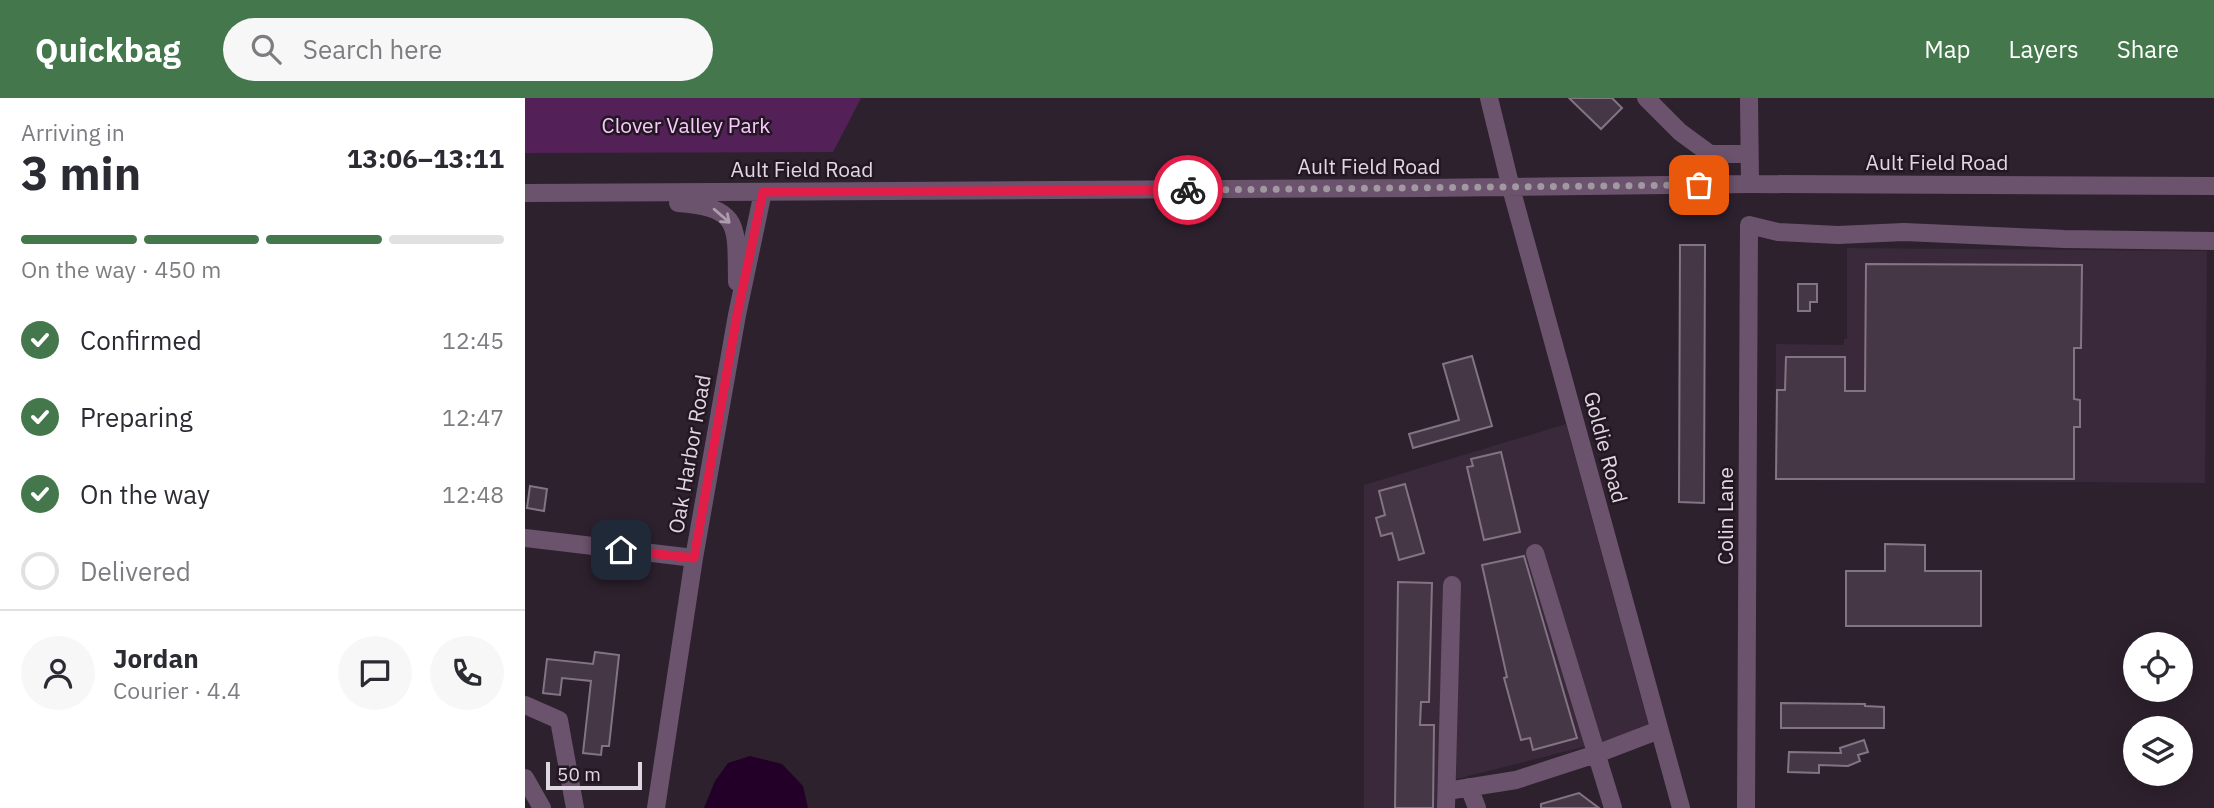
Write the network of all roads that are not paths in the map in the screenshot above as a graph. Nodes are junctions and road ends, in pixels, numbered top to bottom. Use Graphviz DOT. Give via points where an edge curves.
graph roads {
  1 [pos="1489,98"];
  2 [pos="1646,98"];
  3 [pos="1749,98"];
  4 [pos="1749,154"];
  5 [pos="1750,184"];
  6 [pos="2214,186"];
  7 [pos="1511,188"];
  8 [pos="763,192"];
  9 [pos="530,193"];
  10 [pos="2214,240"];
  11 [pos="737,315"];
  12 [pos="525,538"];
  13 [pos="1535,554"];
  14 [pos="694,558"];
  15 [pos="1452,585"];
  16 [pos="525,705"];
  17 [pos="1659,730"];
  18 [pos="1596,754"];
  19 [pos="525,778"];
  20 [pos="1469,788"];
  21 [pos="1446,800"];
  22 [pos="542,808"];
  23 [pos="575,808"];
  24 [pos="656,808"];
  25 [pos="1477,808"];
  26 [pos="1613,808"];
  27 [pos="1681,808"];
  28 [pos="1746,808"];
  1 -- 7 [label="street, Goldie Road"];
  2 -- 4 [label="street" via="1710,154"];
  3 -- 4 [label="street"];
  4 -- 5 [label="street"];
  5 -- 6 [label="street, Ault Field Road"];
  5 -- 7 [label="street, Ault Field Road"];
  7 -- 8 [label="street, Ault Field Road"];
  7 -- 17 [label="street, Goldie Road"];
  8 -- 9 [label="street, Ault Field Road"];
  8 -- 11 [label="street, Oak Harbor Road"];
  9 -- 11 [label="street, one-way" via="697,204 721,212 734,228"];
  10 -- 28 [label="street, Colin Lane" via="1904,232 1838,235 1779,232 1749,225"];
  11 -- 14 [label="street, Oak Harbor Road"];
  12 -- 14 [label="street"];
  13 -- 18 [label="street"];
  14 -- 24 [label="street, Oak Harbor Road"];
  15 -- 21 [label="street"];
  16 -- 23 [label="street" via="559,720"];
  17 -- 18 [label="street"];
  17 -- 27 [label="street, Goldie Road"];
  18 -- 20 [label="street" via="1516,780"];
  18 -- 26 [label="street"];
  19 -- 22 [label="street"];
  20 -- 21 [label="street"];
  20 -- 25 [label="street"];
}
